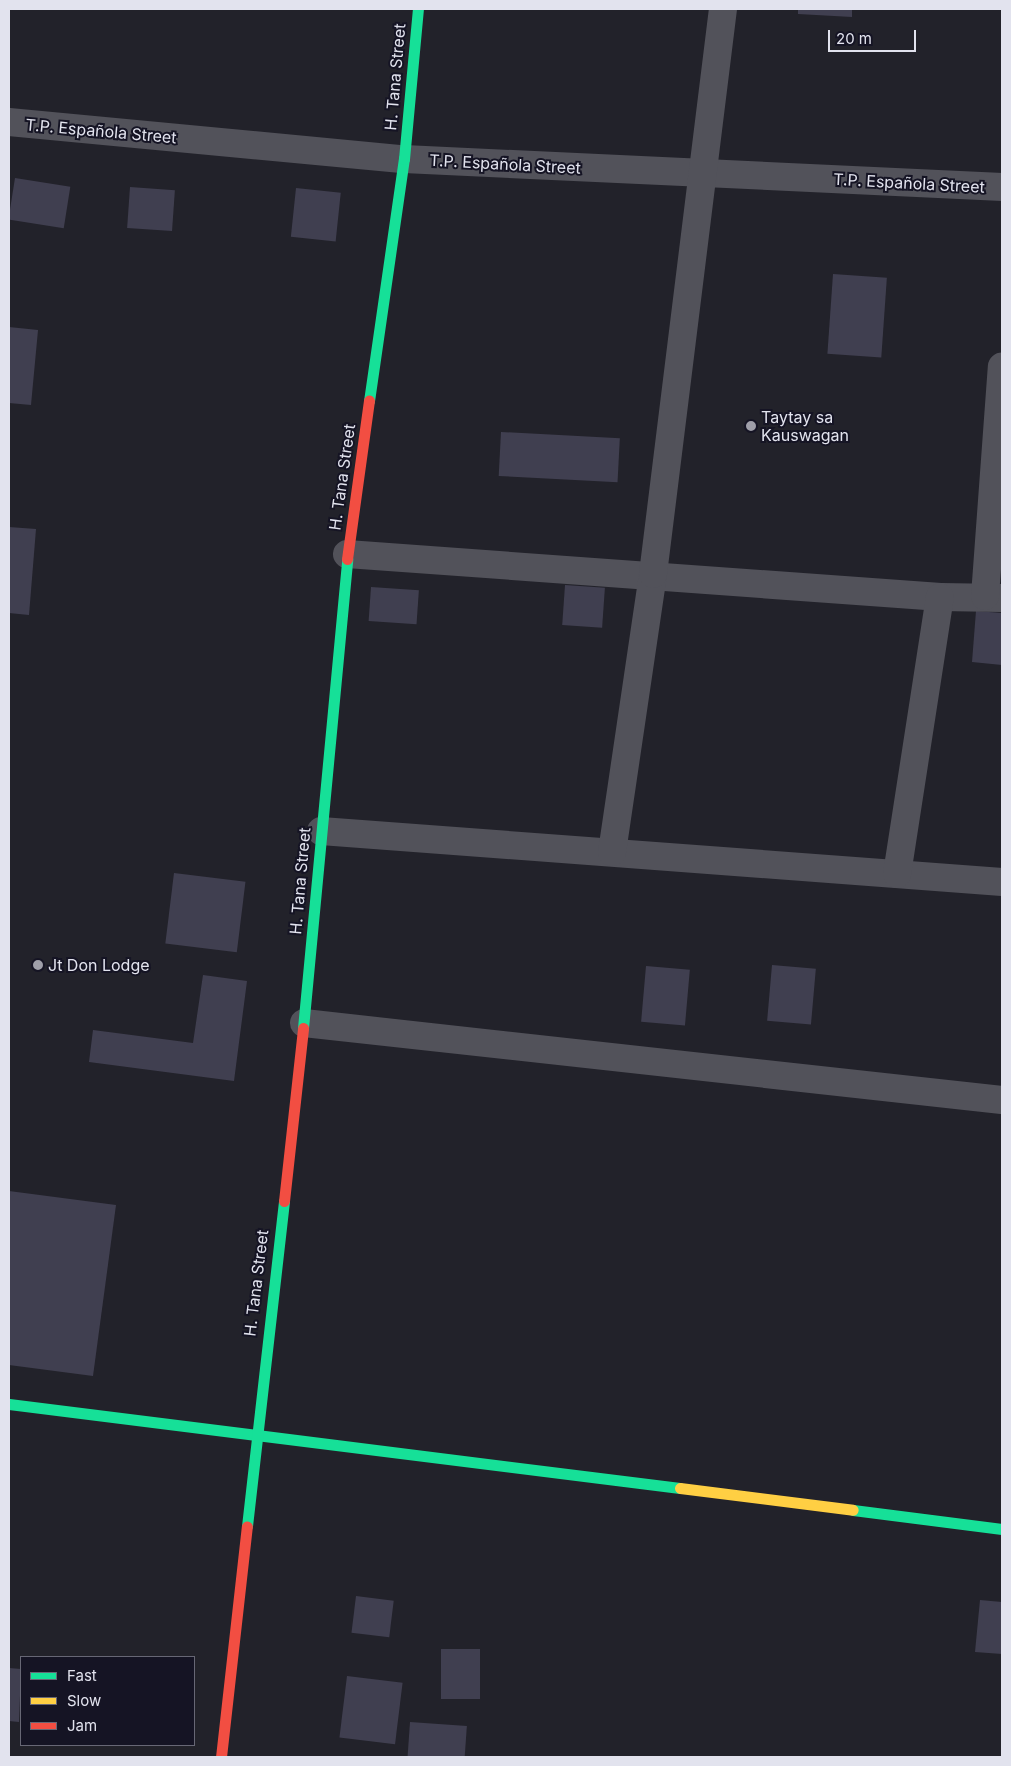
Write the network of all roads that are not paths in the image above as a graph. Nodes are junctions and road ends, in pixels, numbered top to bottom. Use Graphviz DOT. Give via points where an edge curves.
graph roads {
  1 [pos="418,9"];
  2 [pos="723,9"];
  3 [pos="9,122"];
  4 [pos="404,159"];
  5 [pos="700,174"];
  6 [pos="1002,187"];
  7 [pos="1002,367"];
  8 [pos="347,554"];
  9 [pos="653,574"];
  10 [pos="940,597"];
  11 [pos="993,597"];
  12 [pos="321,831"];
  13 [pos="612,852"];
  14 [pos="898,874"];
  15 [pos="1002,882"];
  16 [pos="304,1023"];
  17 [pos="1002,1100"];
  18 [pos="9,1404"];
  19 [pos="255,1435"];
  20 [pos="1002,1529"];
  21 [pos="221,1757"];
  1 -- 4 [label="street, H. Tana Street"];
  2 -- 5 [label="street"];
  3 -- 4 [label="street, T.P. Española Street"];
  4 -- 5 [label="street, T.P. Española Street"];
  4 -- 8 [label="street, H. Tana Street"];
  5 -- 6 [label="street, T.P. Española Street"];
  5 -- 9 [label="street"];
  7 -- 11 [label="street"];
  8 -- 9 [label="street"];
  8 -- 12 [label="street, H. Tana Street"];
  9 -- 10 [label="street"];
  9 -- 13 [label="street"];
  10 -- 11 [label="street"];
  10 -- 14 [label="street"];
  12 -- 13 [label="street"];
  12 -- 16 [label="street, H. Tana Street"];
  13 -- 14 [label="street"];
  14 -- 15 [label="street"];
  16 -- 17 [label="street"];
  16 -- 19 [label="street, H. Tana Street"];
  18 -- 19 [label="street"];
  19 -- 20 [label="street"];
  19 -- 21 [label="street, H. Tana Street"];
}
